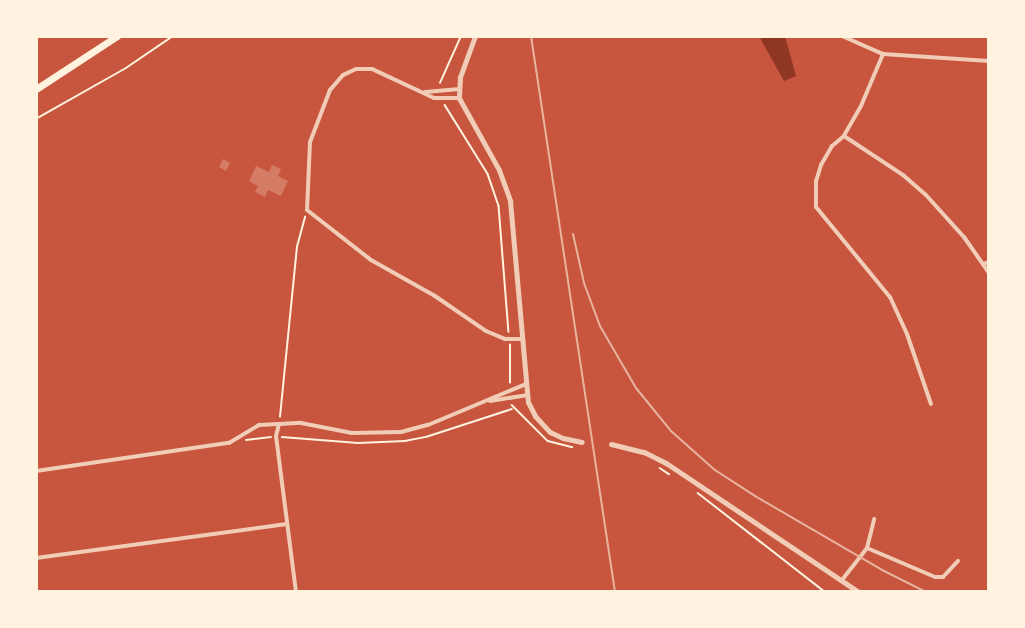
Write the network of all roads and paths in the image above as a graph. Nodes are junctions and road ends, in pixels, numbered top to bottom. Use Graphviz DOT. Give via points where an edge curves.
graph roads {
  1 [pos="117,36"];
  2 [pos="173,36"];
  3 [pos="461,36"];
  4 [pos="475,36"];
  5 [pos="842,36"];
  6 [pos="883,54"];
  7 [pos="989,61"];
  8 [pos="36,89"];
  9 [pos="457,89"];
  10 [pos="422,91"];
  11 [pos="442,92"];
  12 [pos="459,98"];
  13 [pos="444,99"];
  14 [pos="36,119"];
  15 [pos="844,136"];
  16 [pos="307,210"];
  17 [pos="989,262"];
  18 [pos="983,264"];
  19 [pos="989,273"];
  20 [pos="510,339"];
  21 [pos="522,339"];
  22 [pos="525,384"];
  23 [pos="510,389"];
  24 [pos="527,395"];
  25 [pos="511,399"];
  26 [pos="490,401"];
  27 [pos="930,404"];
  28 [pos="279,424"];
  29 [pos="582,441"];
  30 [pos="611,444"];
  31 [pos="573,448"];
  32 [pos="653,464"];
  33 [pos="36,471"];
  34 [pos="671,475"];
  35 [pos="694,491"];
  36 [pos="874,519"];
  37 [pos="287,524"];
  38 [pos="867,548"];
  39 [pos="36,558"];
  40 [pos="958,561"];
  41 [pos="842,580"];
  42 [pos="296,592"];
  43 [pos="825,592"];
  44 [pos="859,592"];
  1 -- 8 [label="highway"];
  2 -- 14 [label="path" via="126,68"];
  3 -- 11 [label="path" via="440,81"];
  4 -- 9 [label="street"];
  5 -- 6 [label="street"];
  6 -- 7 [label="street"];
  6 -- 15 [label="street"];
  9 -- 11 [label="street"];
  9 -- 12 [label="street"];
  10 -- 11 [label="street"];
  10 -- 13 [label="street"];
  10 -- 16 [label="street" via="372,69 351,70 334,84 310,142"];
  12 -- 13 [label="street"];
  12 -- 21 [label="street" via="499,170 510,201"];
  13 -- 20 [label="path" via="488,174 499,206"];
  15 -- 18 [label="street" via="927,195"];
  15 -- 27 [label="street" via="832,146 821,165 816,181 816,207 890,297"];
  16 -- 20 [label="street" via="371,260 486,331"];
  16 -- 28 [label="path" via="297,247"];
  17 -- 18 [label="street"];
  18 -- 19 [label="street"];
  20 -- 21 [label="street"];
  20 -- 23 [label="path"];
  21 -- 22 [label="street"];
  22 -- 23 [label="street"];
  22 -- 24 [label="street"];
  23 -- 26 [label="street"];
  24 -- 25 [label="street"];
  24 -- 29 [label="street" via="532,411 546,429 562,438"];
  25 -- 26 [label="street"];
  25 -- 31 [label="path" via="513,409 538,433 553,443"];
  26 -- 28 [label="street" via="400,432 352,433 302,423"];
  28 -- 33 [label="street" via="258,425 230,442"];
  28 -- 37 [label="street" via="276,436"];
  30 -- 41 [label="street" via="644,452 666,463"];
  32 -- 34 [label="path"];
  35 -- 43 [label="path"];
  36 -- 38 [label="street"];
  37 -- 39 [label="street"];
  37 -- 42 [label="street"];
  38 -- 40 [label="street" via="935,577 943,577"];
  38 -- 41 [label="street"];
  41 -- 44 [label="street"];
}
